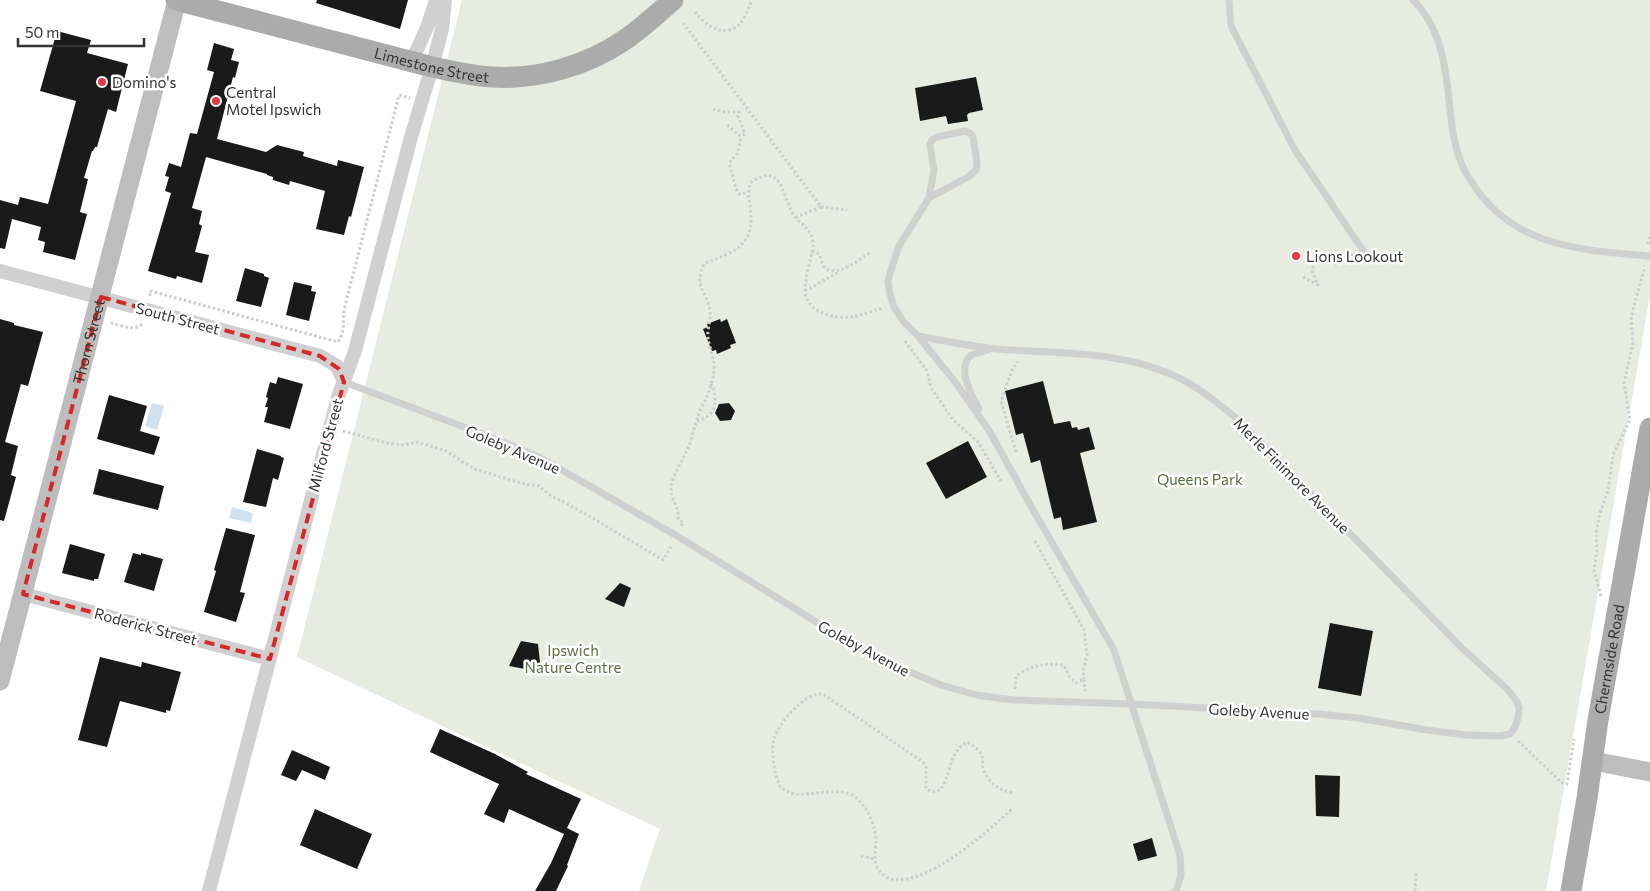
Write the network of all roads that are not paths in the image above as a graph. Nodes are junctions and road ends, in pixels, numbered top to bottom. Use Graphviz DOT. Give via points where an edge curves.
graph roads {
  1 [pos="177,0"];
  2 [pos="436,0"];
  3 [pos="445,0"];
  4 [pos="673,0"];
  5 [pos="1229,0"];
  6 [pos="1413,0"];
  7 [pos="412,62"];
  8 [pos="432,67"];
  9 [pos="929,198"];
  10 [pos="1364,252"];
  11 [pos="1648,256"];
  12 [pos="0,271"];
  13 [pos="101,297"];
  14 [pos="918,336"];
  15 [pos="996,349"];
  16 [pos="344,382"];
  17 [pos="1650,428"];
  18 [pos="990,432"];
  19 [pos="23,594"];
  20 [pos="270,658"];
  21 [pos="0,681"];
  22 [pos="1131,704"];
  23 [pos="1510,734"];
  24 [pos="1593,761"];
  25 [pos="1650,772"];
  26 [pos="209,891"];
  27 [pos="1176,891"];
  28 [pos="1571,891"];
  1 -- 7 [label="main road, Limestone Street"];
  1 -- 13 [label="main road, Thorn Street"];
  2 -- 7 [label="street"];
  3 -- 8 [label="street, Milford Street" via="442,30"];
  4 -- 8 [label="main road, Limestone Street" via="622,42 602,54 557,70 495,77"];
  5 -- 10 [label="lane" via="1231,26 1295,150"];
  6 -- 11 [label="lane" via="1434,30 1444,58 1453,132 1464,167 1487,202 1521,231 1545,240 1601,252"];
  7 -- 8 [label="main road, Limestone Street"];
  8 -- 16 [label="street, Milford Street"];
  9 -- 9 [label="lane" via="934,170 932,140 965,131 970,133 976,170"];
  9 -- 14 [label="lane" via="899,246 890,273 889,287 894,307"];
  12 -- 13 [label="street, South Street"];
  13 -- 16 [label="street, South Street" via="320,356 337,366"];
  13 -- 19 [label="main road, Thorn Street"];
  14 -- 15 [label="lane, Merle Finimore Avenue"];
  14 -- 18 [label="lane, Merle Finimore Avenue"];
  15 -- 18 [label="lane, Merle Finimore Avenue" via="971,355 964,371"];
  15 -- 23 [label="lane, Merle Finimore Avenue" via="1126,359 1174,375 1218,403 1241,422 1462,648 1508,690 1519,708"];
  16 -- 20 [label="street, Milford Street"];
  16 -- 22 [label="lane, Goleby Avenue" via="539,457 677,536 852,644 911,674 976,695 1014,700"];
  17 -- 24 [label="main road, Chermside Road"];
  18 -- 22 [label="lane, Merle Finimore Avenue" via="1114,650"];
  19 -- 20 [label="street, Roderick Street"];
  19 -- 21 [label="main road, Thorn Street"];
  20 -- 26 [label="street, Milford Street"];
  22 -- 23 [label="lane, Goleby Avenue" via="1318,714 1466,735"];
  22 -- 27 [label="lane, Merle Finimore Avenue" via="1180,854 1181,875"];
  24 -- 25 [label="main road"];
  24 -- 28 [label="main road, Chermside Road"];
}
